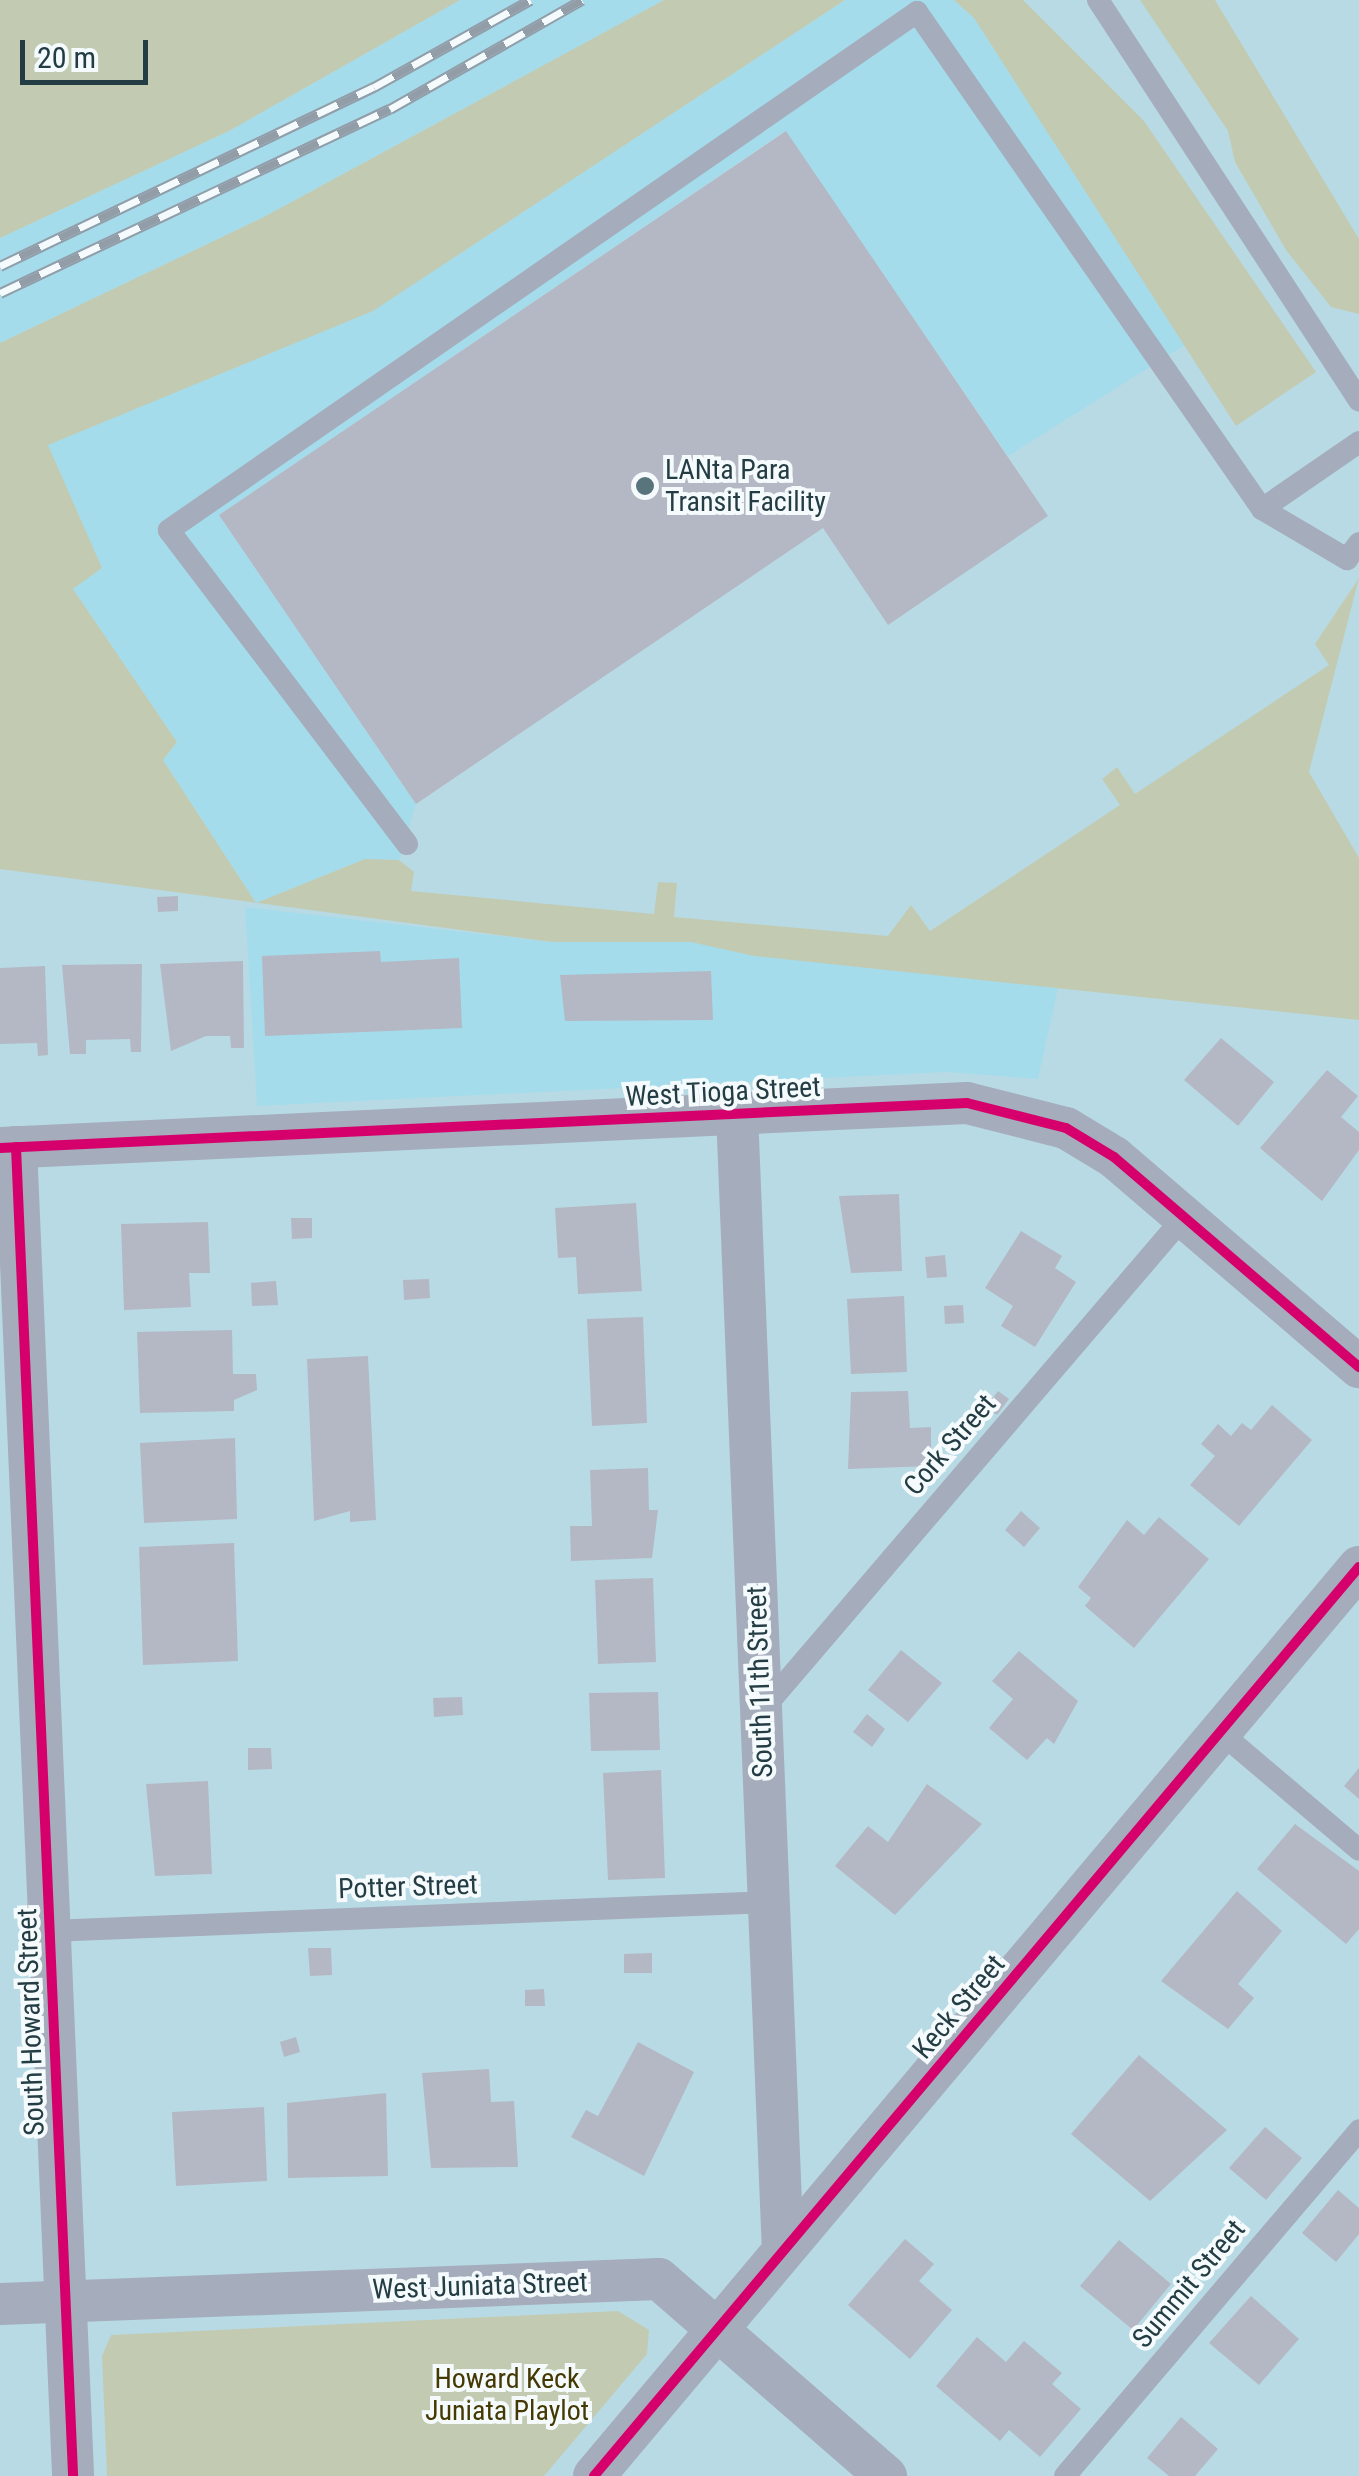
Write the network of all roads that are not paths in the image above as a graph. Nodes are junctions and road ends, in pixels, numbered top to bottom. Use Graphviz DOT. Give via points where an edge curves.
graph roads {
  1 [pos="1098,0"];
  2 [pos="1359,400"];
  3 [pos="1359,442"];
  4 [pos="1262,509"];
  5 [pos="1353,551"];
  6 [pos="406,844"];
  7 [pos="736,1113"];
  8 [pos="8,1148"];
  9 [pos="1184,1217"];
  10 [pos="1359,1367"];
  11 [pos="1359,1567"];
  12 [pos="761,1712"];
  13 [pos="1220,1732"];
  14 [pos="1359,1850"];
  15 [pos="769,1902"];
  16 [pos="49,1931"];
  17 [pos="1359,2130"];
  18 [pos="783,2251"];
  19 [pos="66,2302"];
  20 [pos="0,2304"];
  21 [pos="716,2331"];
  22 [pos="74,2476"];
  23 [pos="594,2476"];
  24 [pos="886,2476"];
  25 [pos="1065,2476"];
  1 -- 2 [label="lane"];
  3 -- 4 [label="lane"];
  4 -- 5 [label="lane"];
  4 -- 6 [label="lane" via="918,12 169,530"];
  7 -- 8 [label="street, West Tioga Street"];
  7 -- 9 [label="street, West Tioga Street" via="966,1103 1022,1112 1114,1157"];
  7 -- 12 [label="street, South 11th Street"];
  8 -- 16 [label="street, South Howard Street"];
  9 -- 10 [label="street, West Tioga Street"];
  9 -- 12 [label="lane, Cork Street"];
  11 -- 13 [label="street, Keck Street"];
  12 -- 15 [label="street, South 11th Street"];
  13 -- 14 [label="lane"];
  13 -- 18 [label="street, Keck Street"];
  15 -- 16 [label="lane, Potter Street"];
  15 -- 18 [label="street, South 11th Street"];
  16 -- 19 [label="street, South Howard Street"];
  17 -- 25 [label="lane, Summit Street"];
  18 -- 21 [label="street, Keck Street"];
  19 -- 20 [label="street, West Juniata Street"];
  19 -- 21 [label="street, West Juniata Street" via="659,2279"];
  19 -- 22 [label="street, South Howard Street"];
  21 -- 23 [label="street, Keck Street"];
  21 -- 24 [label="street, West Juniata Street"];
}
